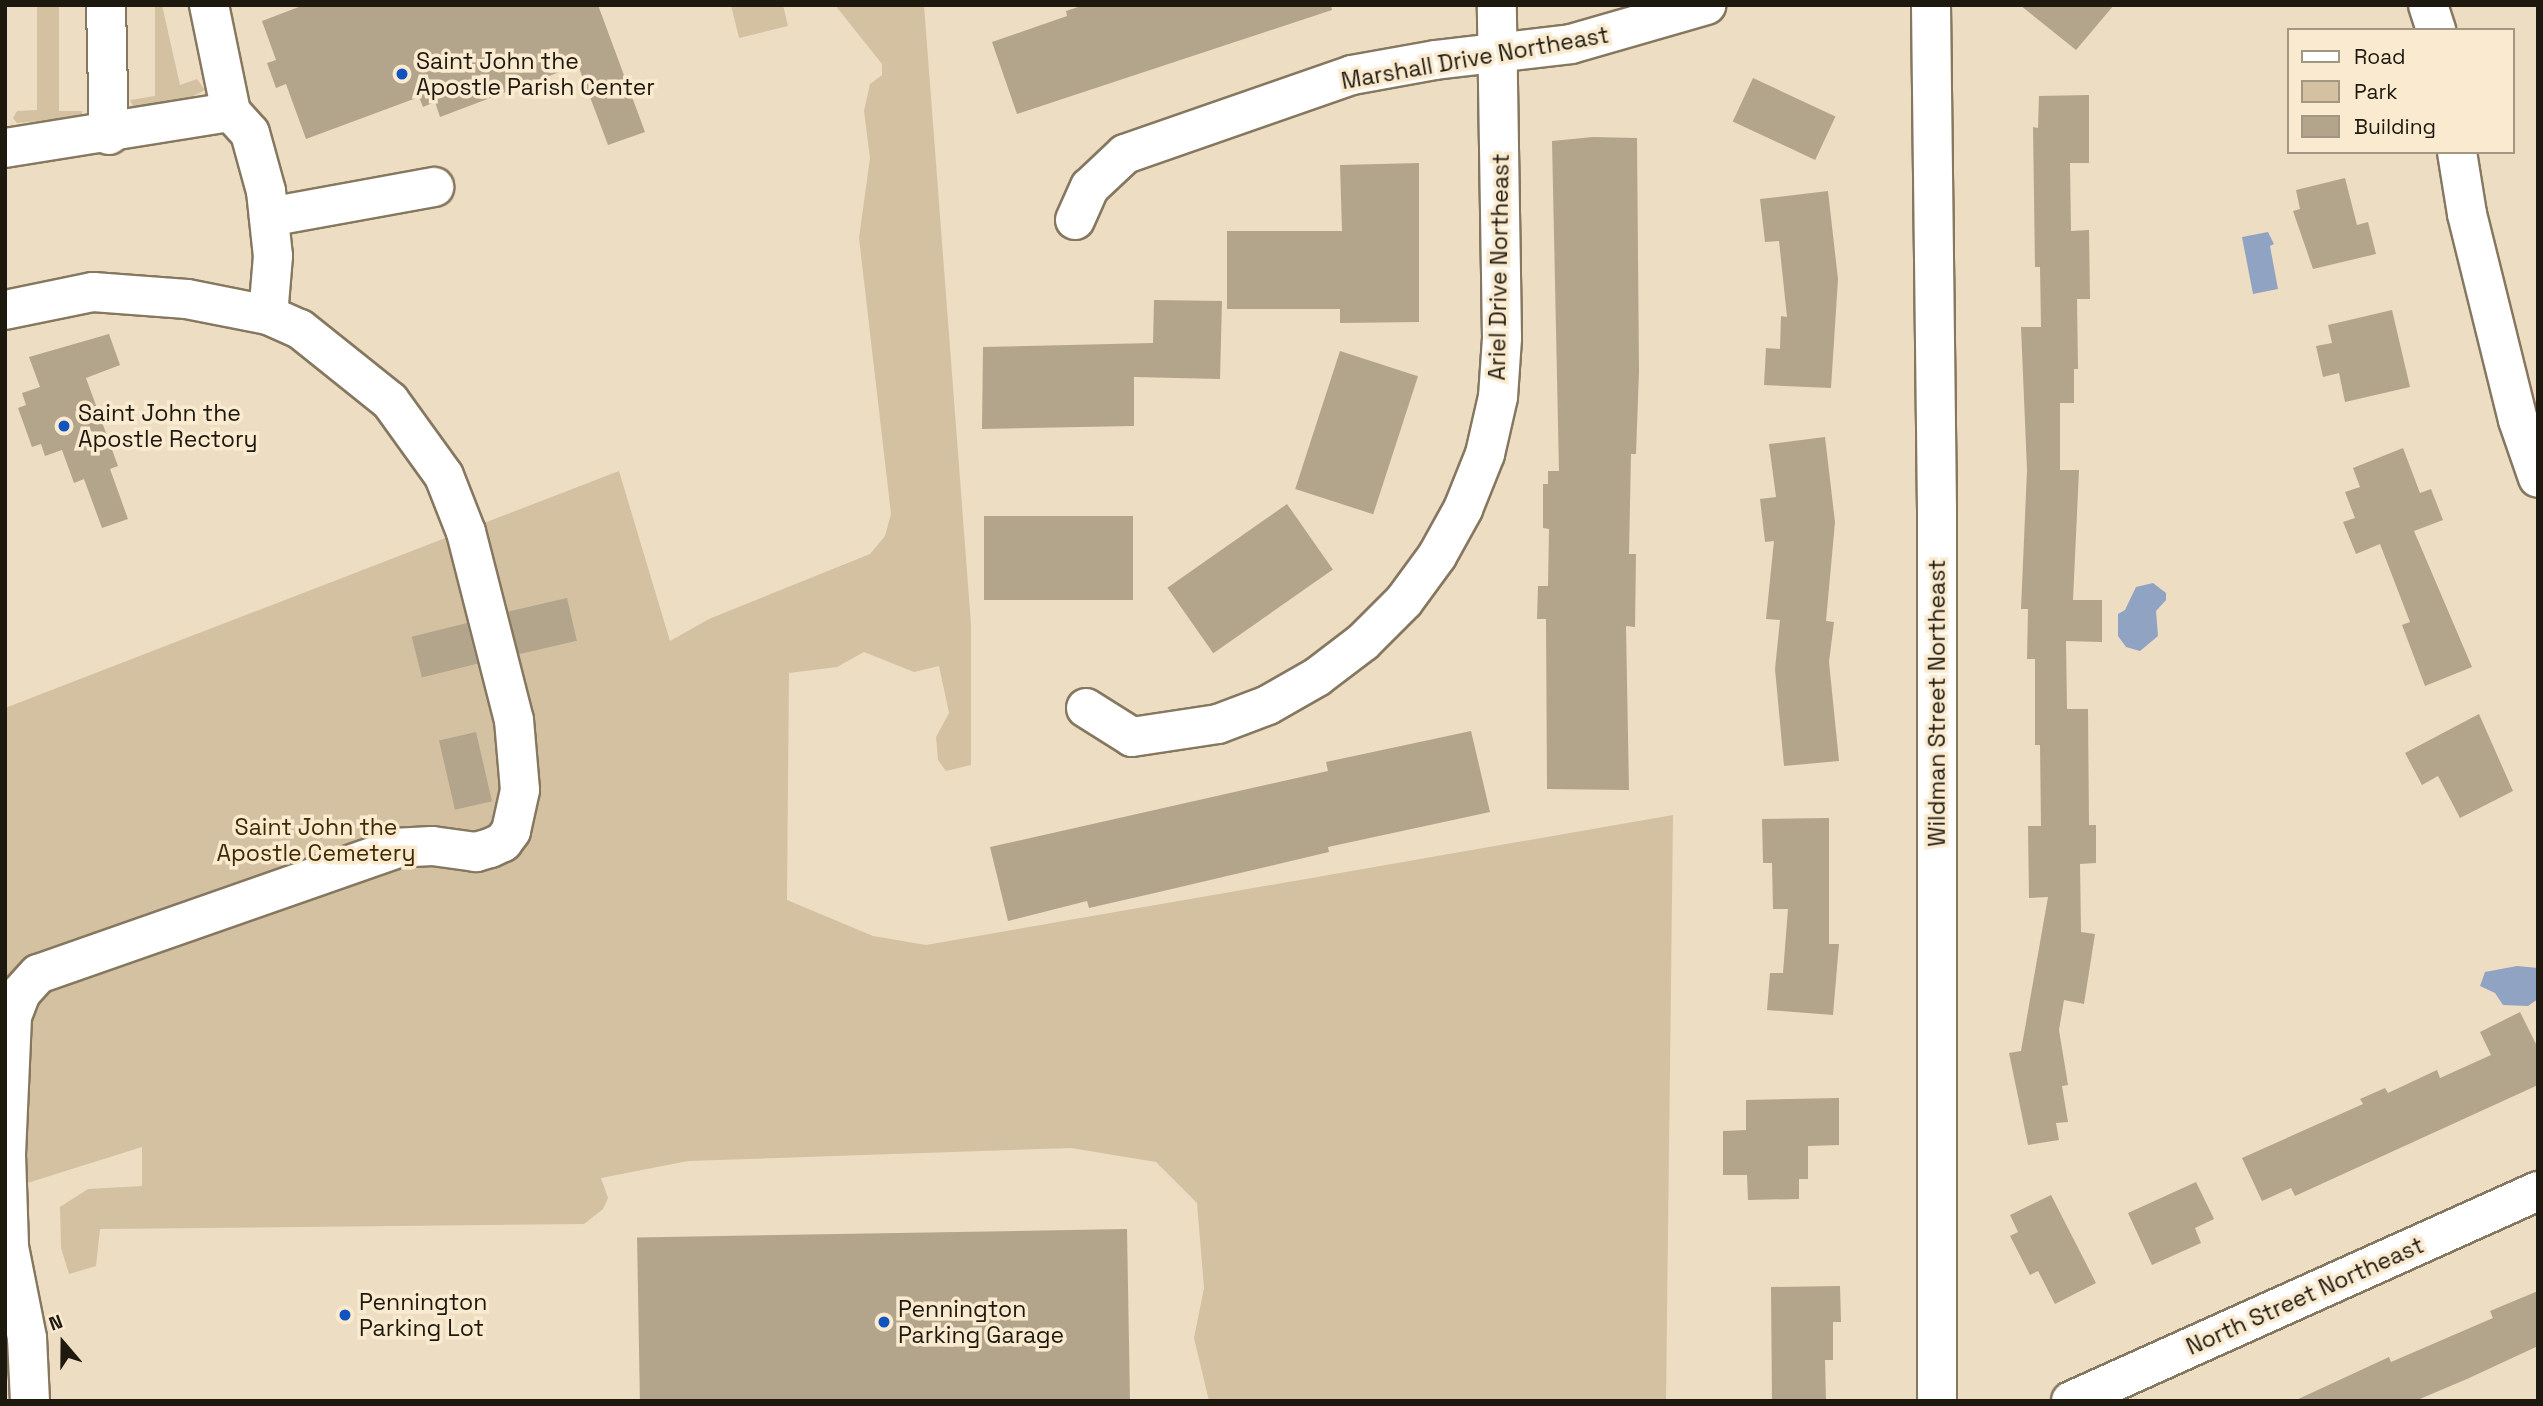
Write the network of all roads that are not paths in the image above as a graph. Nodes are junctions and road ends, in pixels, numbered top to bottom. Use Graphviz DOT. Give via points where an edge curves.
graph roads {
  1 [pos="107,5"];
  2 [pos="209,5"];
  3 [pos="1497,5"];
  4 [pos="1706,5"];
  5 [pos="1931,5"];
  6 [pos="2428,5"];
  7 [pos="2435,28"];
  8 [pos="1501,52"];
  9 [pos="231,113"];
  10 [pos="109,135"];
  11 [pos="5,148"];
  12 [pos="2457,154"];
  13 [pos="434,187"];
  14 [pos="270,217"];
  15 [pos="1075,220"];
  16 [pos="5,310"];
  17 [pos="268,315"];
  18 [pos="2538,478"];
  19 [pos="1086,708"];
  20 [pos="2538,1191"];
  21 [pos="30,1401"];
  22 [pos="1937,1401"];
  23 [pos="2071,1401"];
  1 -- 10 [label="street"];
  2 -- 9 [label="street"];
  3 -- 8 [label="street, Ariel Drive Northeast"];
  4 -- 8 [label="street, Marshall Drive Northeast" via="1571,44"];
  5 -- 22 [label="street, Wildman Street Northeast"];
  6 -- 7 [label="street"];
  8 -- 15 [label="street, Marshall Drive Northeast" via="1352,75 1125,154 1090,187"];
  8 -- 19 [label="street, Ariel Drive Northeast" via="1498,397 1476,476 1437,556 1404,601 1363,642 1317,677 1268,705 1218,724 1132,737"];
  9 -- 10 [label="street"];
  9 -- 14 [label="street" via="250,133"];
  10 -- 11 [label="street"];
  12 -- 18 [label="street" via="2473,240 2518,420"];
  13 -- 14 [label="street"];
  14 -- 17 [label="street" via="274,256"];
  16 -- 17 [label="street" via="93,292 187,299"];
  17 -- 21 [label="street" via="300,329 380,391 444,476 466,533 514,720 519,755 517,810 511,831 503,842 490,848 476,852 432,846 398,848 38,974 21,993 12,1017 6,1155 9,1247 27,1338"];
  20 -- 23 [label="street, North Street Northeast"];
}
